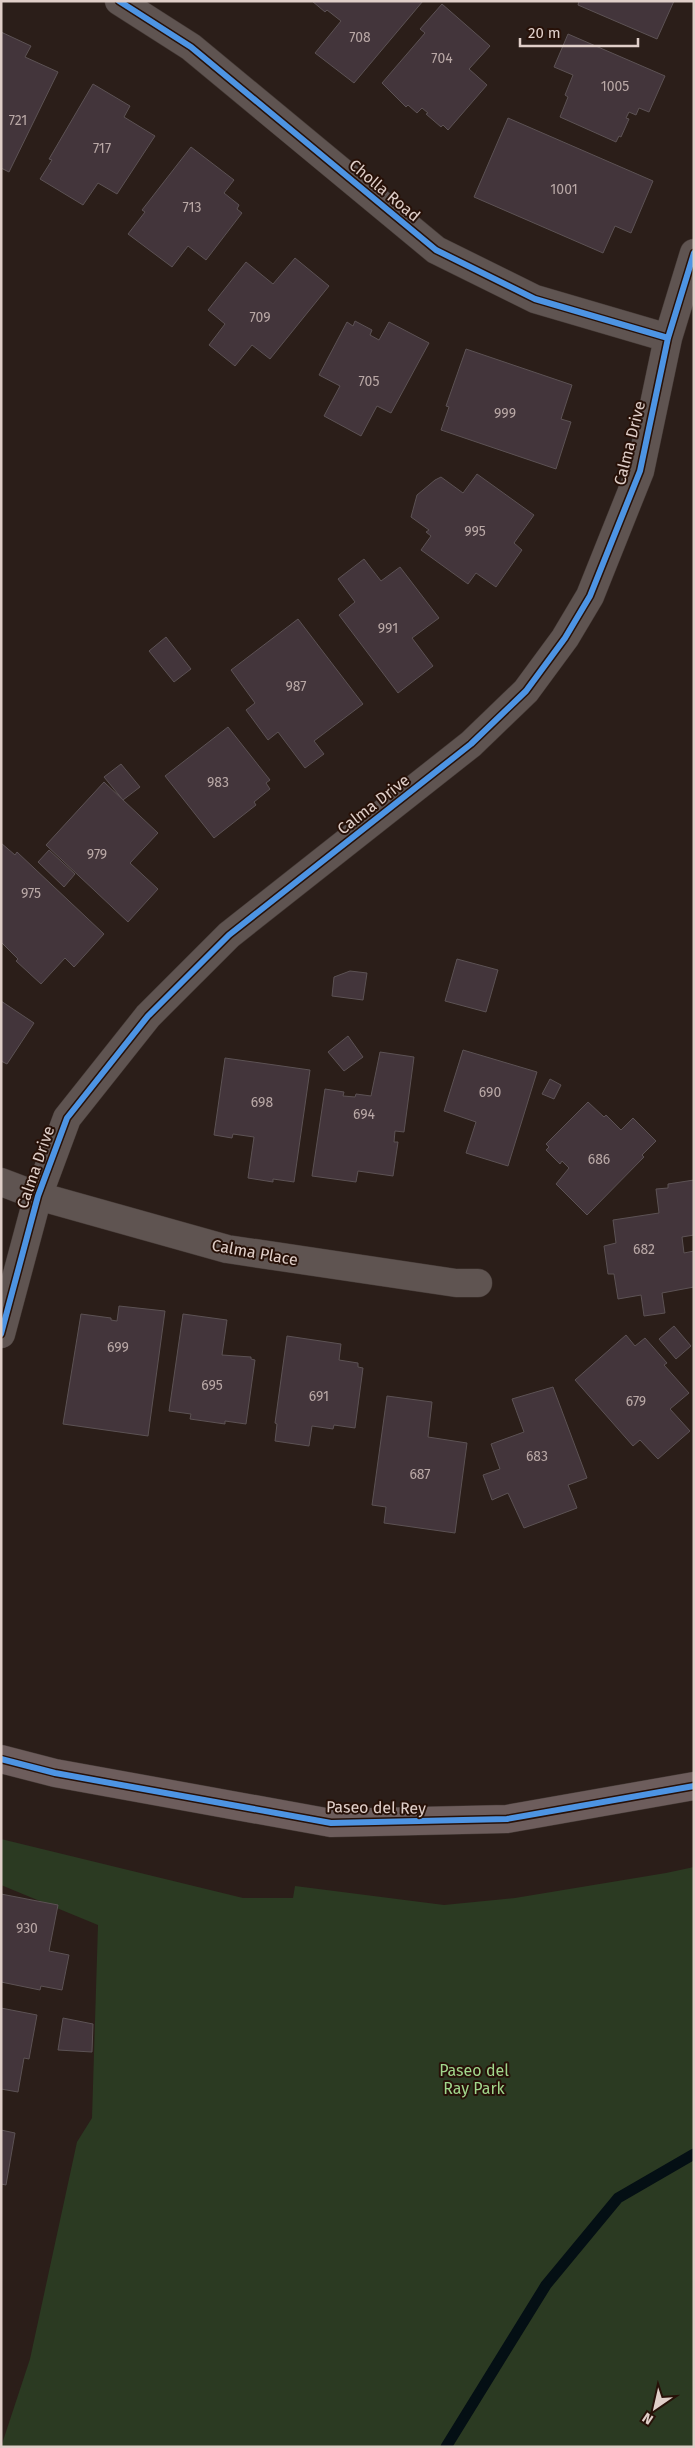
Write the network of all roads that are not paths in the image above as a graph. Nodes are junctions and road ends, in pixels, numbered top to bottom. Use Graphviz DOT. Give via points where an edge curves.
graph roads {
  1 [pos="119,1"];
  2 [pos="694,253"];
  3 [pos="668,338"];
  4 [pos="1,1182"];
  5 [pos="38,1196"];
  6 [pos="478,1283"];
  7 [pos="1,1334"];
  8 [pos="1,1759"];
  9 [pos="694,1786"];
  1 -- 3 [label="street, Cholla Road" via="191,47 436,250 535,299"];
  2 -- 3 [label="street, Calma Drive"];
  3 -- 5 [label="street, Calma Drive" via="640,471 590,596 565,638 526,690 471,744 228,935 148,1016 67,1118"];
  4 -- 5 [label="street, Calma Place"];
  5 -- 6 [label="street, Calma Place" via="227,1249 456,1283"];
  5 -- 7 [label="street, Calma Drive"];
  8 -- 9 [label="main road, Paseo del Rey" via="55,1773 331,1823 507,1818"];
}
